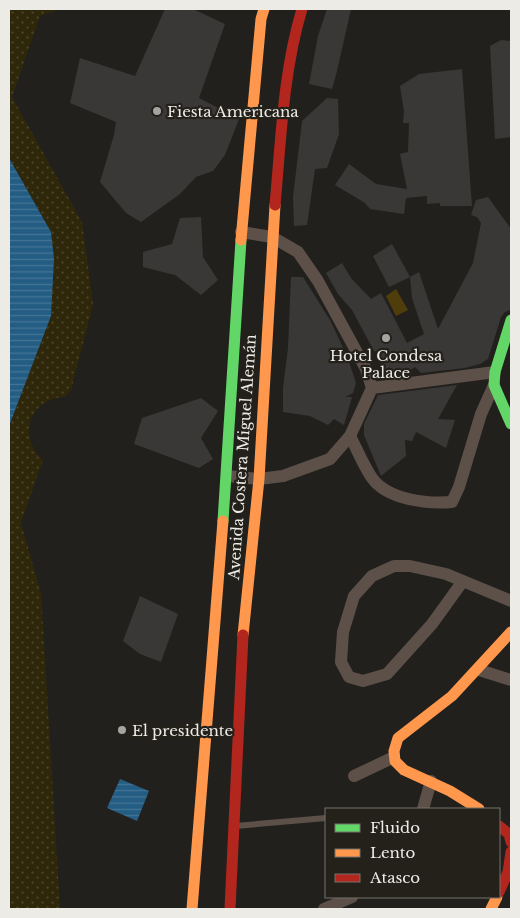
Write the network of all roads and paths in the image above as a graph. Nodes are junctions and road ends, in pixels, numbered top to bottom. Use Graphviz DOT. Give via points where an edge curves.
graph roads {
  1 [pos="302,9"];
  2 [pos="260,14"];
  3 [pos="241,232"];
  4 [pos="272,237"];
  5 [pos="511,320"];
  6 [pos="494,378"];
  7 [pos="372,388"];
  8 [pos="511,424"];
  9 [pos="350,436"];
  10 [pos="227,476"];
  11 [pos="259,479"];
  12 [pos="463,581"];
  13 [pos="511,601"];
  14 [pos="511,632"];
  15 [pos="479,670"];
  16 [pos="511,680"];
  17 [pos="394,757"];
  18 [pos="354,776"];
  19 [pos="431,781"];
  20 [pos="423,808"];
  21 [pos="477,808"];
  22 [pos="325,818"];
  23 [pos="234,826"];
  24 [pos="500,827"];
  25 [pos="511,837"];
  26 [pos="511,852"];
  27 [pos="500,890"];
  28 [pos="350,898"];
  29 [pos="192,909"];
  30 [pos="230,909"];
  31 [pos="324,909"];
  1 -- 4 [label="main road, Avenida Costera Miguel Alemán" via="288,66"];
  2 -- 3 [label="main road, Avenida Costera Miguel Alemán"];
  3 -- 4 [label="street"];
  3 -- 10 [label="main road, Avenida Costera Miguel Alemán"];
  4 -- 7 [label="street" via="298,252 318,281 366,370"];
  4 -- 11 [label="main road, Avenida Costera Miguel Alemán"];
  5 -- 6 [label="main road"];
  6 -- 7 [label="street"];
  6 -- 8 [label="main road"];
  6 -- 9 [label="street" via="452,502 399,497 384,489 372,478"];
  7 -- 9 [label="street"];
  9 -- 11 [label="street" via="330,459 282,476"];
  10 -- 11 [label="street"];
  10 -- 29 [label="main road, Avenida Costera Miguel Alemán"];
  11 -- 23 [label="main road, Avenida Costera Miguel Alemán" via="244,621"];
  12 -- 12 [label="street" via="410,566 394,566 372,576 354,596 343,632 341,662 349,677 362,680 387,674 432,624"];
  12 -- 13 [label="street"];
  14 -- 15 [label="main road"];
  15 -- 16 [label="street"];
  15 -- 17 [label="main road" via="452,696 398,738"];
  17 -- 18 [label="street"];
  17 -- 19 [label="main road" via="398,765 409,773"];
  19 -- 20 [label="street"];
  19 -- 21 [label="main road"];
  22 -- 23 [label="lane"];
  23 -- 30 [label="main road, Avenida Costera Miguel Alemán"];
  24 -- 25 [label="main road"];
  26 -- 27 [label="main road" via="508,872"];
  28 -- 31 [label="street"];
}
